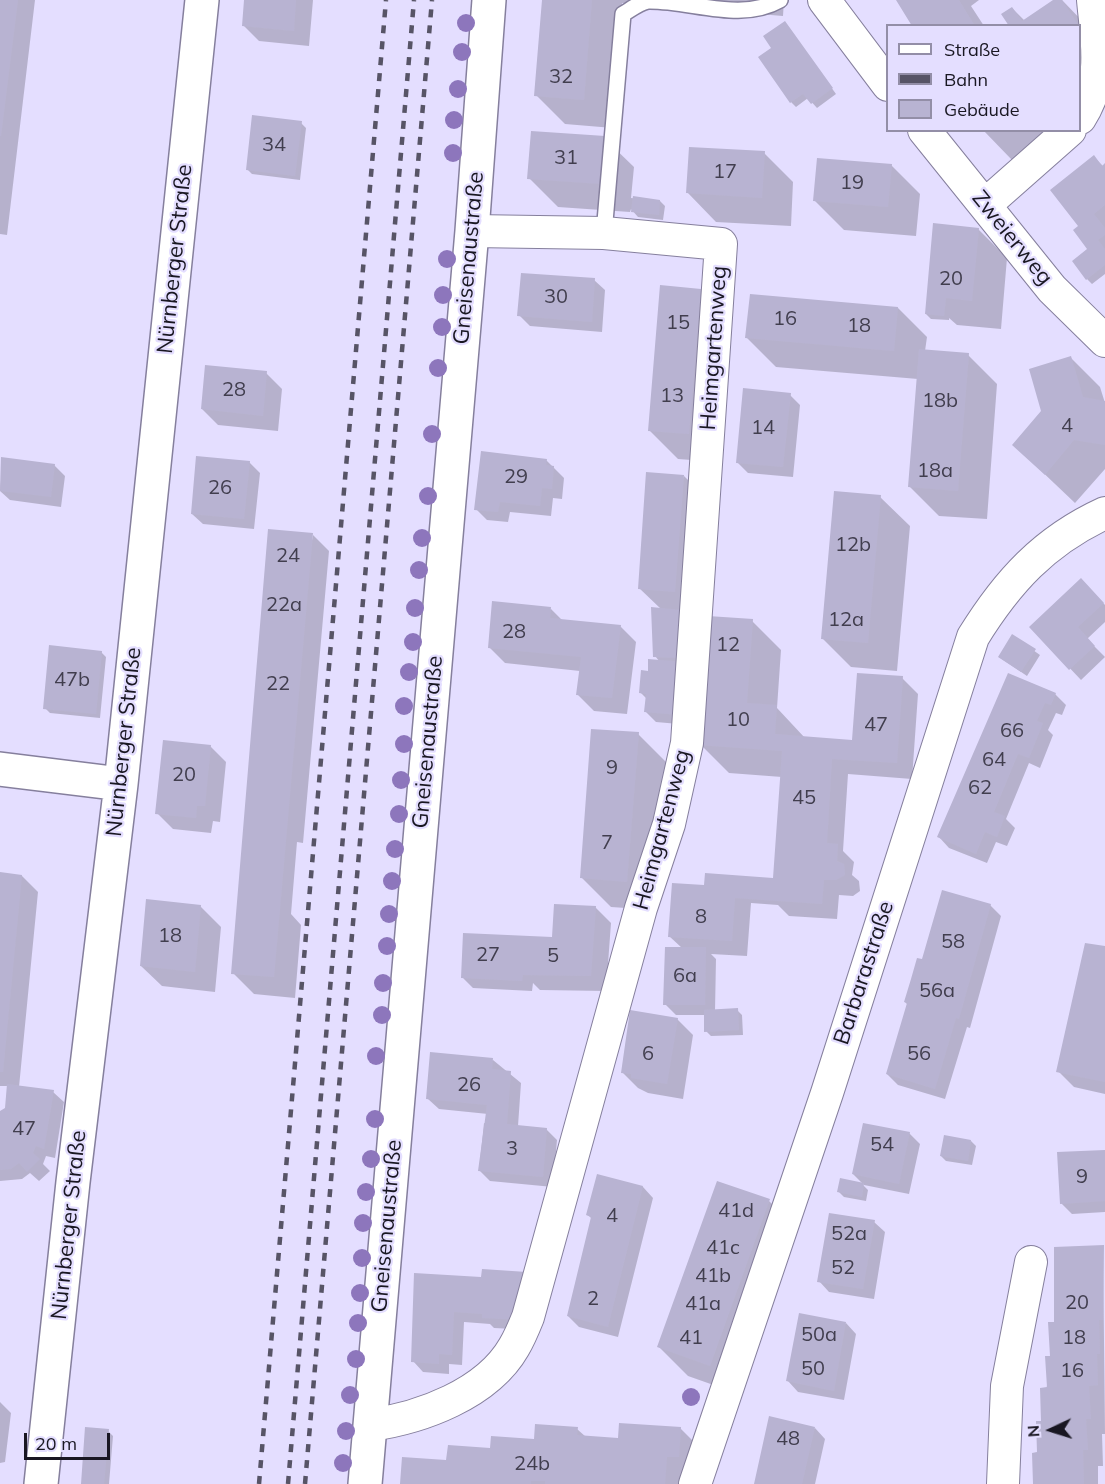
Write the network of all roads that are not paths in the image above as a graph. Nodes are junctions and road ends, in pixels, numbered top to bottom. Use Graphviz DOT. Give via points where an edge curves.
graph roads {
  1 [pos="202,0"];
  2 [pos="489,0"];
  3 [pos="780,0"];
  4 [pos="824,0"];
  5 [pos="1093,0"];
  6 [pos="886,82"];
  7 [pos="1081,116"];
  8 [pos="926,132"];
  9 [pos="1068,132"];
  10 [pos="985,205"];
  11 [pos="472,231"];
  12 [pos="604,233"];
  13 [pos="1105,341"];
  14 [pos="1105,513"];
  15 [pos="0,769"];
  16 [pos="121,784"];
  17 [pos="1031,1262"];
  18 [pos="370,1425"];
  19 [pos="41,1484"];
  20 [pos="365,1484"];
  21 [pos="695,1484"];
  22 [pos="1003,1484"];
  1 -- 16 [label="street, Nürnberger Straße"];
  2 -- 11 [label="street, Gneisenaustraße"];
  3 -- 12 [label="lane" via="765,8 745,9 645,1 623,15"];
  4 -- 6 [label="street"];
  5 -- 7 [label="street" via="1100,72 1092,101"];
  8 -- 10 [label="street, Zweierweg"];
  9 -- 10 [label="street"];
  10 -- 13 [label="street, Zweierweg" via="1052,289"];
  11 -- 12 [label="street, Heimgartenweg"];
  11 -- 18 [label="street, Gneisenaustraße"];
  12 -- 18 [label="street, Heimgartenweg" via="721,244 687,743 669,824 641,908 528,1317 513,1348 489,1375 455,1399 401,1421"];
  14 -- 21 [label="street, Barbarastraße" via="1032,560 998,597 973,637 824,1104"];
  15 -- 16 [label="street"];
  16 -- 19 [label="street, Nürnberger Straße"];
  17 -- 22 [label="street" via="1007,1386"];
  18 -- 20 [label="street, Gneisenaustraße"];
}
